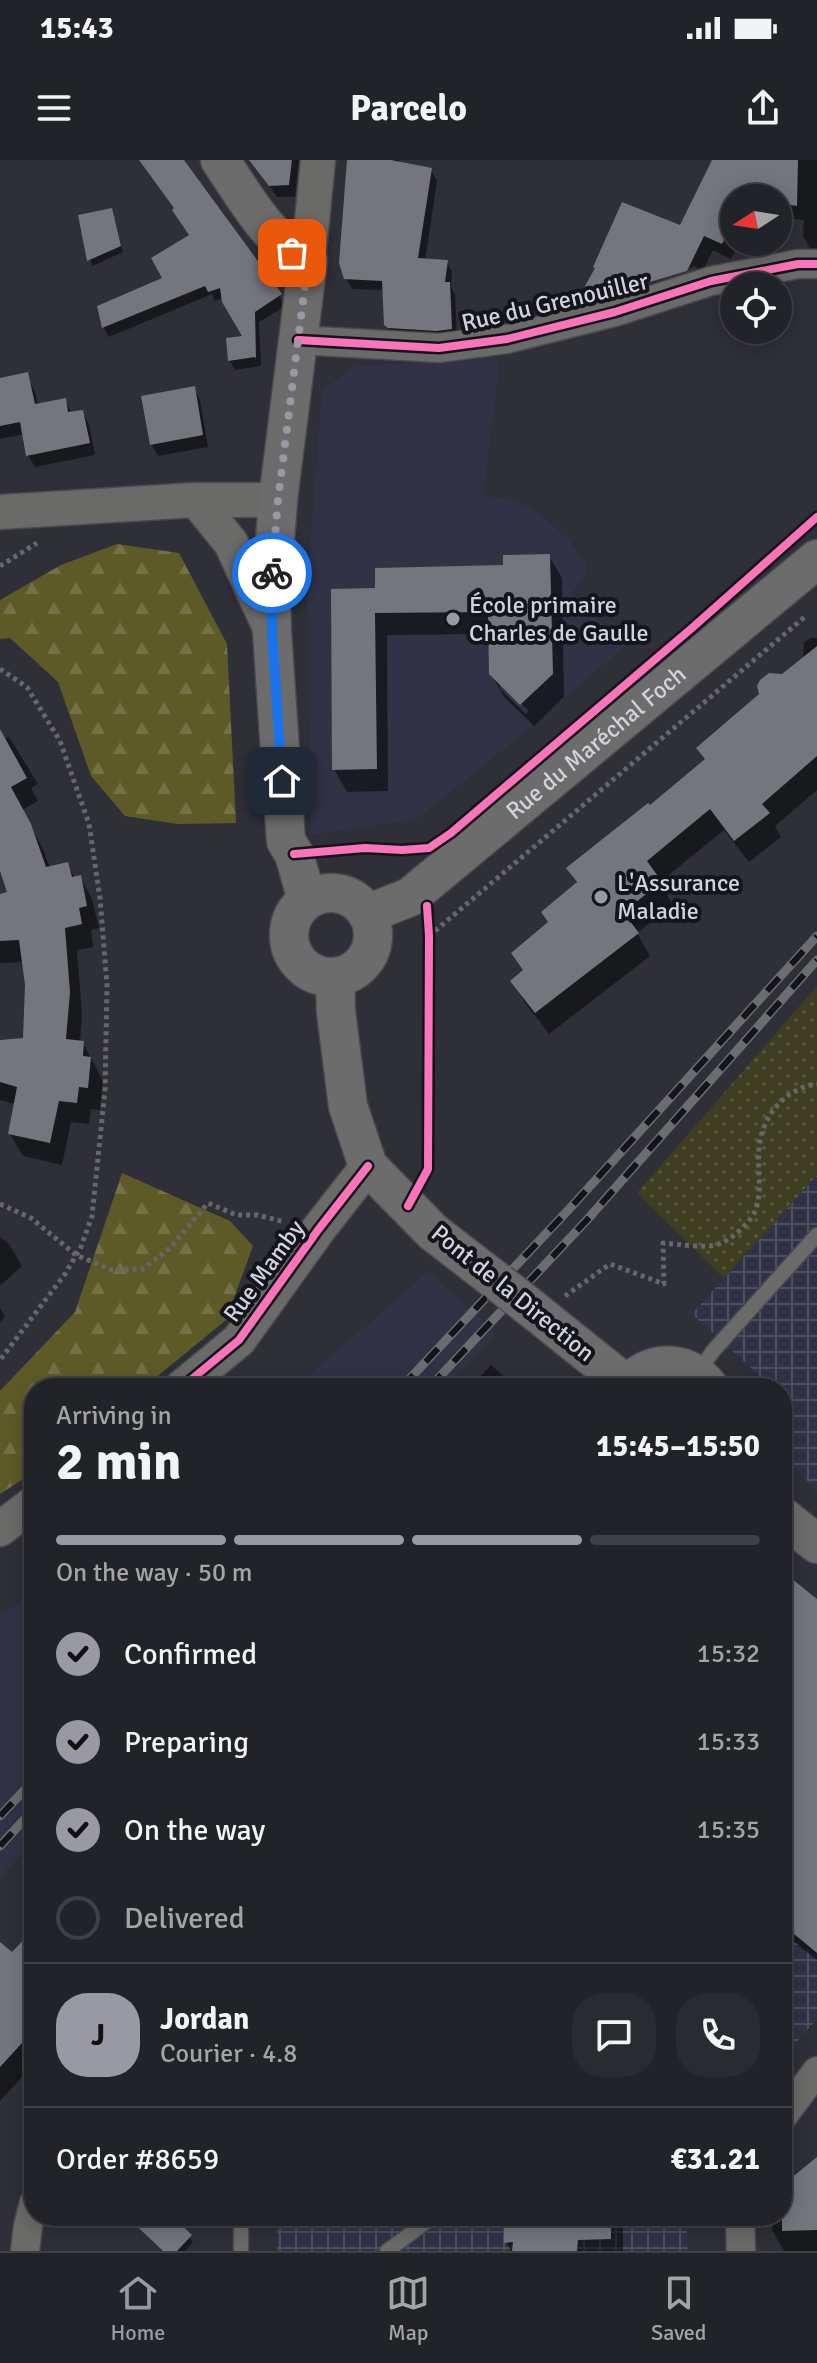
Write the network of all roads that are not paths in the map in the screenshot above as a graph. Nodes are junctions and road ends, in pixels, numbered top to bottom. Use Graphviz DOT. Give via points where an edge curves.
graph roads {
  1 [pos="220,160"];
  2 [pos="318,160"];
  3 [pos="308,261"];
  4 [pos="817,264"];
  5 [pos="298,340"];
  6 [pos="196,500"];
  7 [pos="278,500"];
  8 [pos="0,512"];
  9 [pos="817,559"];
  10 [pos="272,631"];
  11 [pos="307,900"];
  12 [pos="367,914"];
  13 [pos="335,977"];
  14 [pos="368,1166"];
  15 [pos="817,1235"];
  16 [pos="193,1378"];
  17 [pos="618,1378"];
  18 [pos="626,1378"];
  19 [pos="700,1378"];
  20 [pos="705,1378"];
  21 [pos="24,1511"];
  22 [pos="792,1524"];
  23 [pos="0,1529"];
  24 [pos="817,1544"];
  25 [pos="817,2071"];
  26 [pos="792,2104"];
  27 [pos="28,2226"];
  28 [pos="241,2226"];
  29 [pos="421,2226"];
  30 [pos="740,2226"];
  31 [pos="25,2251"];
  32 [pos="241,2251"];
  33 [pos="387,2251"];
  34 [pos="741,2251"];
  1 -- 3 [label="main road" via="266,226 292,253"];
  2 -- 3 [label="street"];
  3 -- 5 [label="main road"];
  4 -- 5 [label="street, Rue du Grenouiller" via="711,281 507,339 439,348"];
  5 -- 7 [label="main road"];
  6 -- 7 [label="street"];
  6 -- 8 [label="street"];
  6 -- 10 [label="street" via="231,543"];
  7 -- 10 [label="main road"];
  9 -- 12 [label="main road, Rue du Maréchal Foch" via="410,897"];
  10 -- 11 [label="main road" via="286,841"];
  11 -- 12 [label="main road" via="319,894 347,896"];
  11 -- 13 [label="main road" via="291,922 292,949 309,971"];
  12 -- 13 [label="main road" via="372,927 368,954 360,966"];
  13 -- 14 [label="main road, Pont de la Direction" via="348,1106"];
  14 -- 16 [label="street, Rue Mamby" via="239,1340"];
  14 -- 17 [label="main road, Pont de la Direction, bridge" via="433,1232"];
  15 -- 20 [label="lane" via="713,1351"];
  18 -- 19 [label="main road" via="668,1365 684,1367"];
  21 -- 23 [label="street"];
  22 -- 24 [label="main road"];
  25 -- 26 [label="street"];
  27 -- 31 [label="street"];
  28 -- 32 [label="lane"];
  29 -- 33 [label="lane"];
  30 -- 34 [label="street"];
}
